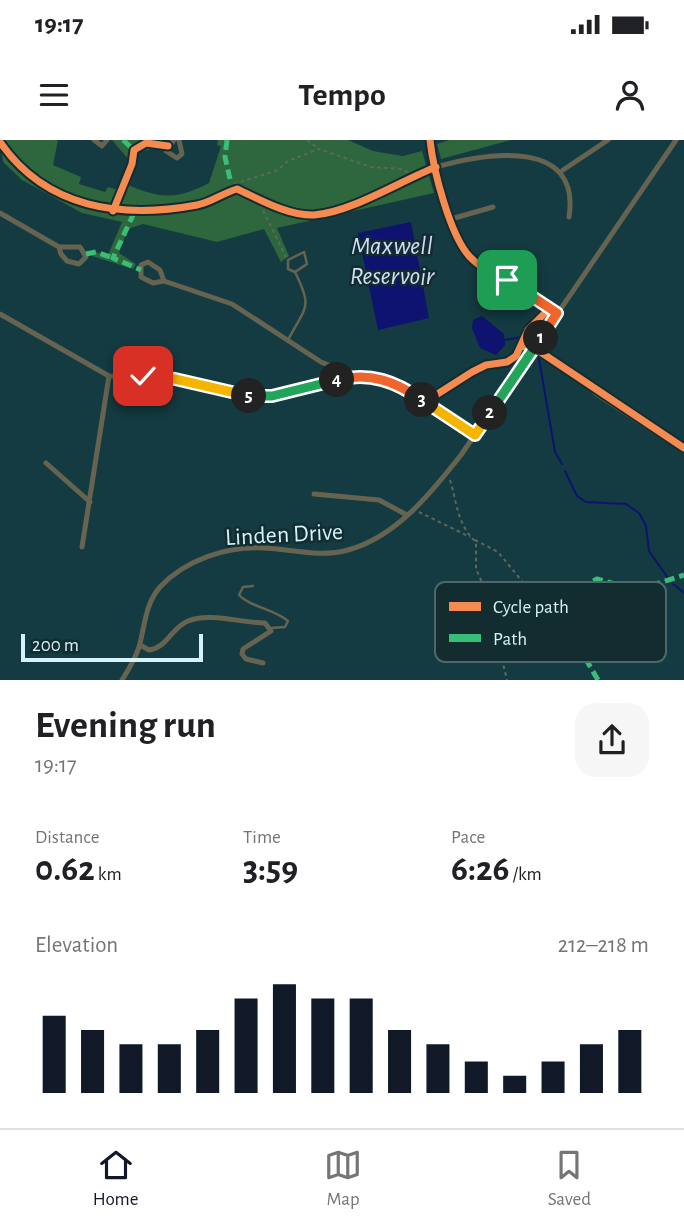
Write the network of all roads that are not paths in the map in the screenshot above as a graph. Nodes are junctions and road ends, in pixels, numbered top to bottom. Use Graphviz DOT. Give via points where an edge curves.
graph roads {
  1 [pos="94,140"];
  2 [pos="107,140"];
  3 [pos="430,140"];
  4 [pos="608,140"];
  5 [pos="676,140"];
  6 [pos="501,148"];
  7 [pos="548,155"];
  8 [pos="436,167"];
  9 [pos="563,170"];
  10 [pos="493,207"];
  11 [pos="0,213"];
  12 [pos="569,217"];
  13 [pos="451,219"];
  14 [pos="60,247"];
  15 [pos="295,272"];
  16 [pos="164,281"];
  17 [pos="557,313"];
  18 [pos="0,314"];
  19 [pos="288,340"];
  20 [pos="109,376"];
  21 [pos="356,376"];
  22 [pos="595,393"];
  23 [pos="475,435"];
  24 [pos="684,451"];
  25 [pos="46,463"];
  26 [pos="314,494"];
  27 [pos="90,502"];
  28 [pos="407,515"];
  29 [pos="82,547"];
  30 [pos="253,586"];
  31 [pos="271,628"];
  32 [pos="140,645"];
  33 [pos="264,663"];
  34 [pos="122,680"];
  1 -- 2 [label="street" via="102,146"];
  3 -- 8 [label="street"];
  4 -- 9 [label="street"];
  5 -- 17 [label="street, Linden Drive"];
  6 -- 8 [label="street"];
  7 -- 9 [label="street"];
  8 -- 13 [label="street"];
  9 -- 12 [label="street" via="570,192"];
  10 -- 13 [label="street"];
  11 -- 14 [label="street"];
  13 -- 17 [label="street" via="471,258"];
  14 -- 14 [label="street" via="80,247 86,254 84,261 68,261"];
  15 -- 15 [label="lane" via="307,264 307,256 300,253 288,260 288,269"];
  15 -- 19 [label="lane" via="307,305"];
  16 -- 16 [label="street" via="153,283 141,277 141,265 155,265"];
  16 -- 19 [label="street" via="232,304"];
  17 -- 23 [label="street, Linden Drive"];
  18 -- 20 [label="street"];
  19 -- 21 [label="street" via="321,362"];
  20 -- 21 [label="street" via="175,379 254,397"];
  20 -- 27 [label="street"];
  21 -- 23 [label="street" via="394,383"];
  22 -- 24 [label="street"];
  23 -- 28 [label="street, Linden Drive"];
  25 -- 27 [label="street"];
  26 -- 28 [label="street" via="379,500"];
  27 -- 29 [label="street"];
  28 -- 32 [label="street, Linden Drive" via="359,546 342,551 309,554 247,548 195,562 158,590"];
  30 -- 31 [label="lane" via="243,587 239,595 288,621 285,627"];
  31 -- 32 [label="street" via="197,618 183,624 159,648 149,650"];
  31 -- 33 [label="street" via="243,649 243,657"];
  32 -- 34 [label="street, Linden Drive"];
}
